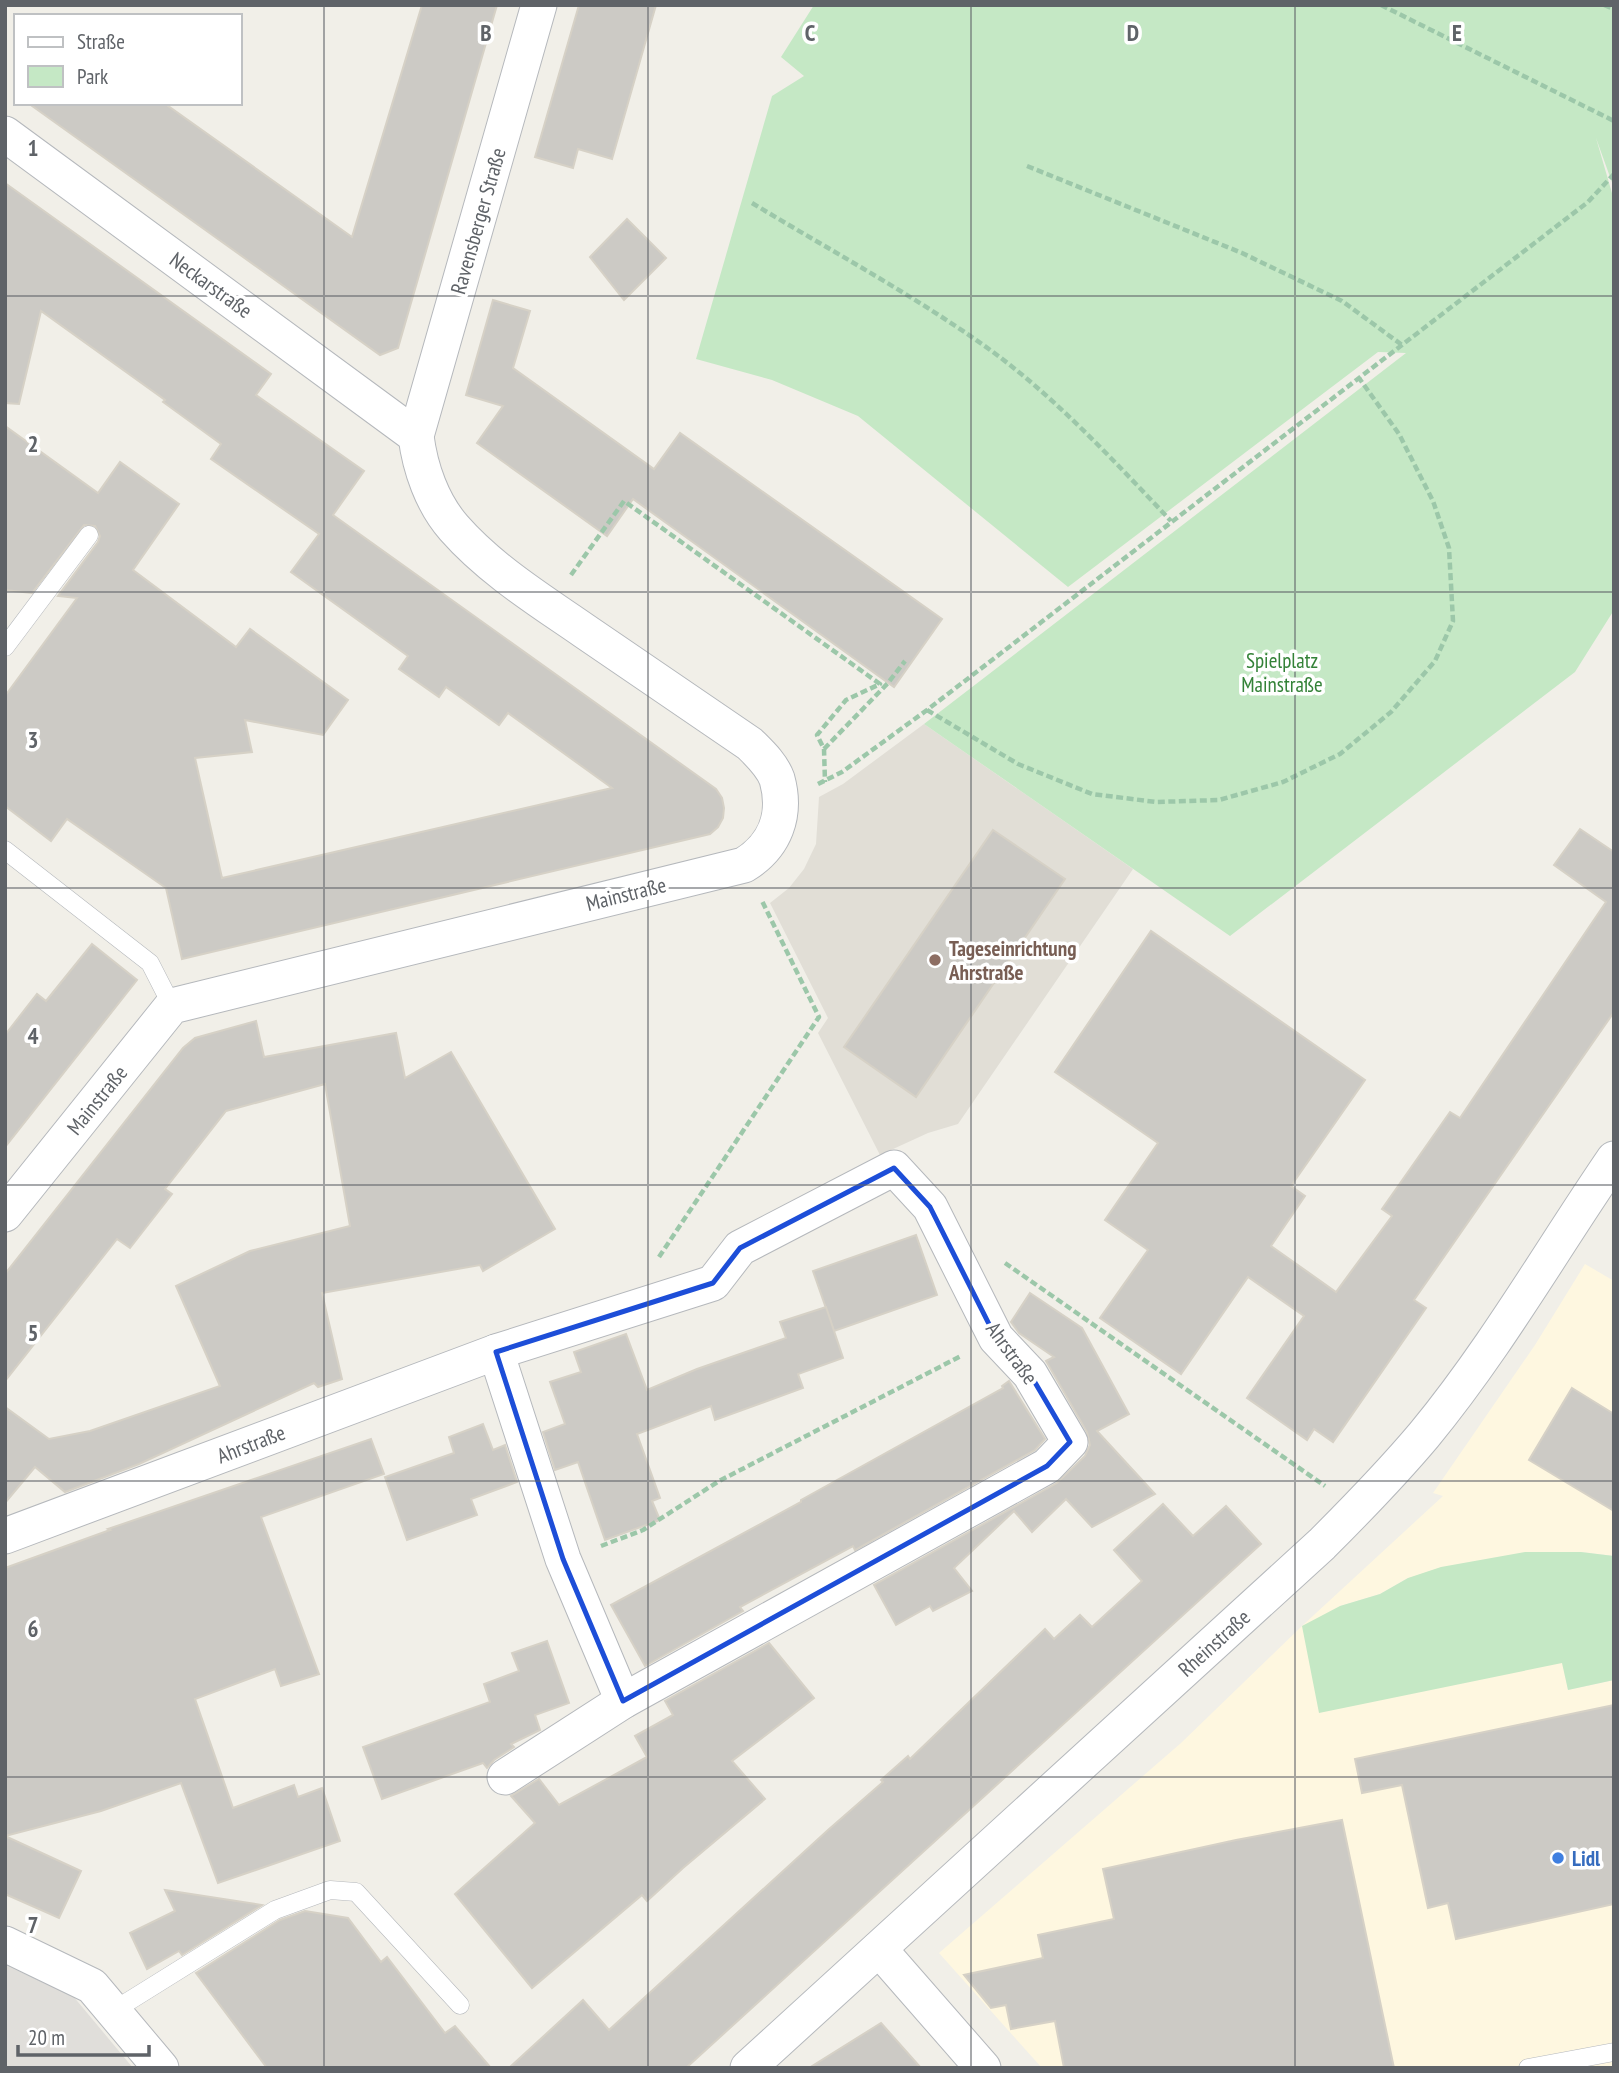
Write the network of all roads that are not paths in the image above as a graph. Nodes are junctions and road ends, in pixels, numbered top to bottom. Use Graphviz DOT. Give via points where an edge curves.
graph roads {
  1 [pos="539,5"];
  2 [pos="5,134"];
  3 [pos="416,436"];
  4 [pos="89,535"];
  5 [pos="5,647"];
  6 [pos="5,850"];
  7 [pos="172,1006"];
  8 [pos="1614,1159"];
  9 [pos="5,1214"];
  10 [pos="496,1352"];
  11 [pos="5,1536"];
  12 [pos="623,1701"];
  13 [pos="505,1777"];
  14 [pos="5,1944"];
  15 [pos="880,1949"];
  16 [pos="460,2006"];
  17 [pos="113,2011"];
  18 [pos="1614,2052"];
  19 [pos="161,2068"];
  20 [pos="748,2068"];
  21 [pos="983,2068"];
  22 [pos="1528,2068"];
  1 -- 3 [label="street, Ravensberger Straße"];
  2 -- 3 [label="street, Neckarstraße"];
  3 -- 7 [label="street, Mainstraße" via="419,461 431,491 452,526 489,563 750,744 767,762 779,796 774,836 761,855 744,865"];
  4 -- 5 [label="lane"];
  6 -- 7 [label="lane" via="150,963"];
  7 -- 9 [label="street, Mainstraße"];
  8 -- 15 [label="street, Rheinstraße" via="1477,1364 1424,1434 1357,1509"];
  10 -- 11 [label="street, Ahrstraße"];
  10 -- 12 [label="street" via="563,1559"];
  10 -- 12 [label="street, Ahrstraße" via="713,1283 740,1248 894,1168 930,1207 996,1338 1030,1374 1070,1442 1047,1466"];
  12 -- 13 [label="street, Ahrstraße"];
  14 -- 17 [label="street" via="92,1986"];
  15 -- 20 [label="street, Rheinstraße"];
  15 -- 21 [label="street"];
  16 -- 17 [label="lane" via="356,1892 330,1891 275,1910"];
  17 -- 19 [label="street"];
  18 -- 22 [label="lane"];
}
